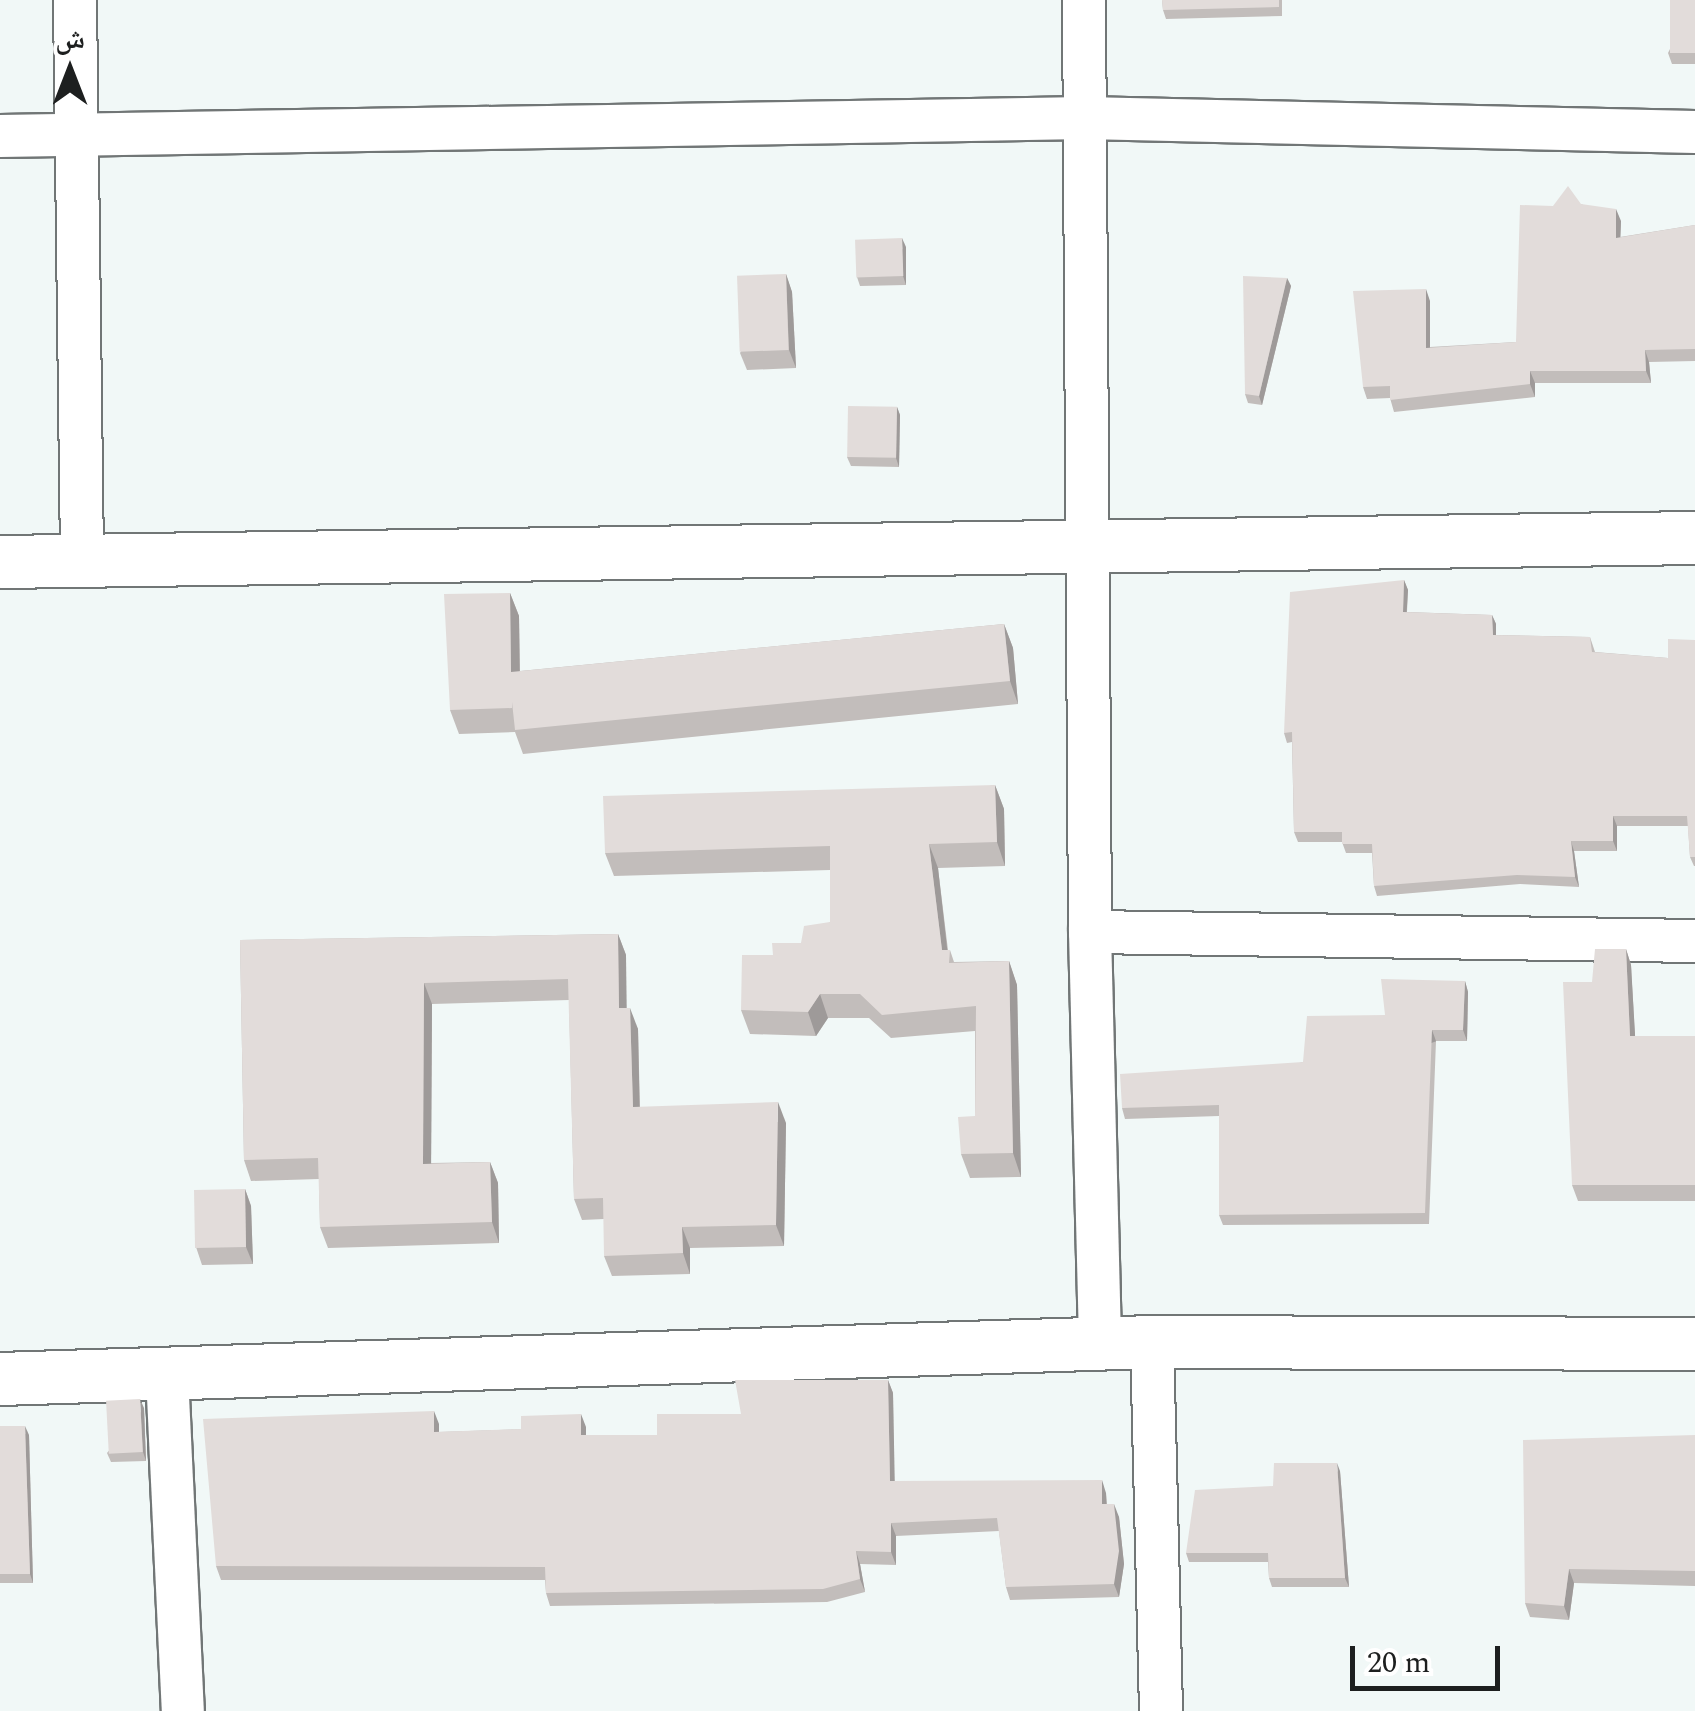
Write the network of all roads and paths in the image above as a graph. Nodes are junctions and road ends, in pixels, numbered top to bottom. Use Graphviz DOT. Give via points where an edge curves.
graph roads {
  1 [pos="75,0"];
  2 [pos="1084,0"];
  3 [pos="1084,118"];
  4 [pos="1695,132"];
  5 [pos="0,136"];
  6 [pos="77,136"];
  7 [pos="1695,538"];
  8 [pos="1090,550"];
  9 [pos="82,560"];
  10 [pos="0,562"];
  11 [pos="1090,932"];
  12 [pos="1695,941"];
  13 [pos="1152,1342"];
  14 [pos="1695,1344"];
  15 [pos="1100,1346"];
  16 [pos="167,1375"];
  17 [pos="0,1379"];
  18 [pos="184,1711"];
  19 [pos="1161,1711"];
  1 -- 6 [label="street"];
  2 -- 3 [label="street"];
  3 -- 4 [label="street"];
  3 -- 6 [label="street"];
  3 -- 8 [label="street"];
  5 -- 6 [label="street"];
  6 -- 9 [label="street"];
  7 -- 8 [label="street"];
  8 -- 9 [label="street"];
  8 -- 11 [label="street"];
  9 -- 10 [label="street"];
  11 -- 12 [label="street"];
  11 -- 15 [label="street"];
  13 -- 14 [label="street"];
  13 -- 15 [label="street"];
  13 -- 19 [label="street"];
  15 -- 16 [label="street"];
  16 -- 17 [label="street"];
  16 -- 18 [label="street"];
}
